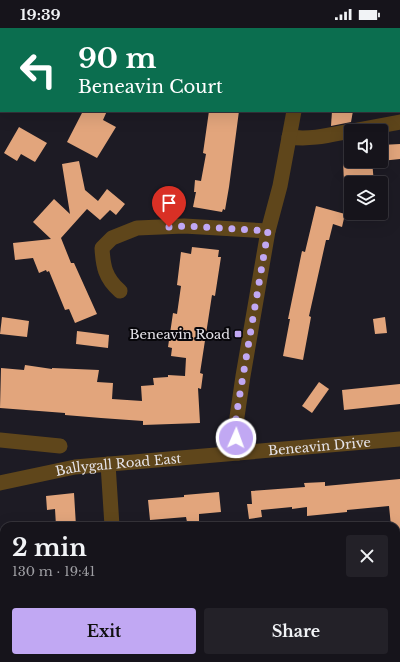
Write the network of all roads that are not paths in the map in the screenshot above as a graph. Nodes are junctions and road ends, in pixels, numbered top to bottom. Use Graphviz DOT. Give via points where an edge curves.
graph roads {
  1 [pos="294,112"];
  2 [pos="400,122"];
  3 [pos="388,124"];
  4 [pos="344,132"];
  5 [pos="289,137"];
  6 [pos="268,231"];
  7 [pos="120,291"];
  8 [pos="400,439"];
  9 [pos="0,440"];
  10 [pos="60,446"];
  11 [pos="238,453"];
  12 [pos="108,464"];
  13 [pos="0,483"];
  14 [pos="112,522"];
  1 -- 5 [label="street"];
  2 -- 3 [label="street"];
  4 -- 5 [label="street" via="303,139"];
  5 -- 6 [label="street"];
  6 -- 7 [label="street" via="177,226 137,228 118,235 102,248 106,274"];
  6 -- 11 [label="street" via="236,417"];
  8 -- 11 [label="street, Beneavin Drive"];
  9 -- 10 [label="street"];
  11 -- 12 [label="street, Ballygall Road East"];
  12 -- 13 [label="street, Ballygall Road East" via="75,467"];
  12 -- 14 [label="street"];
}
